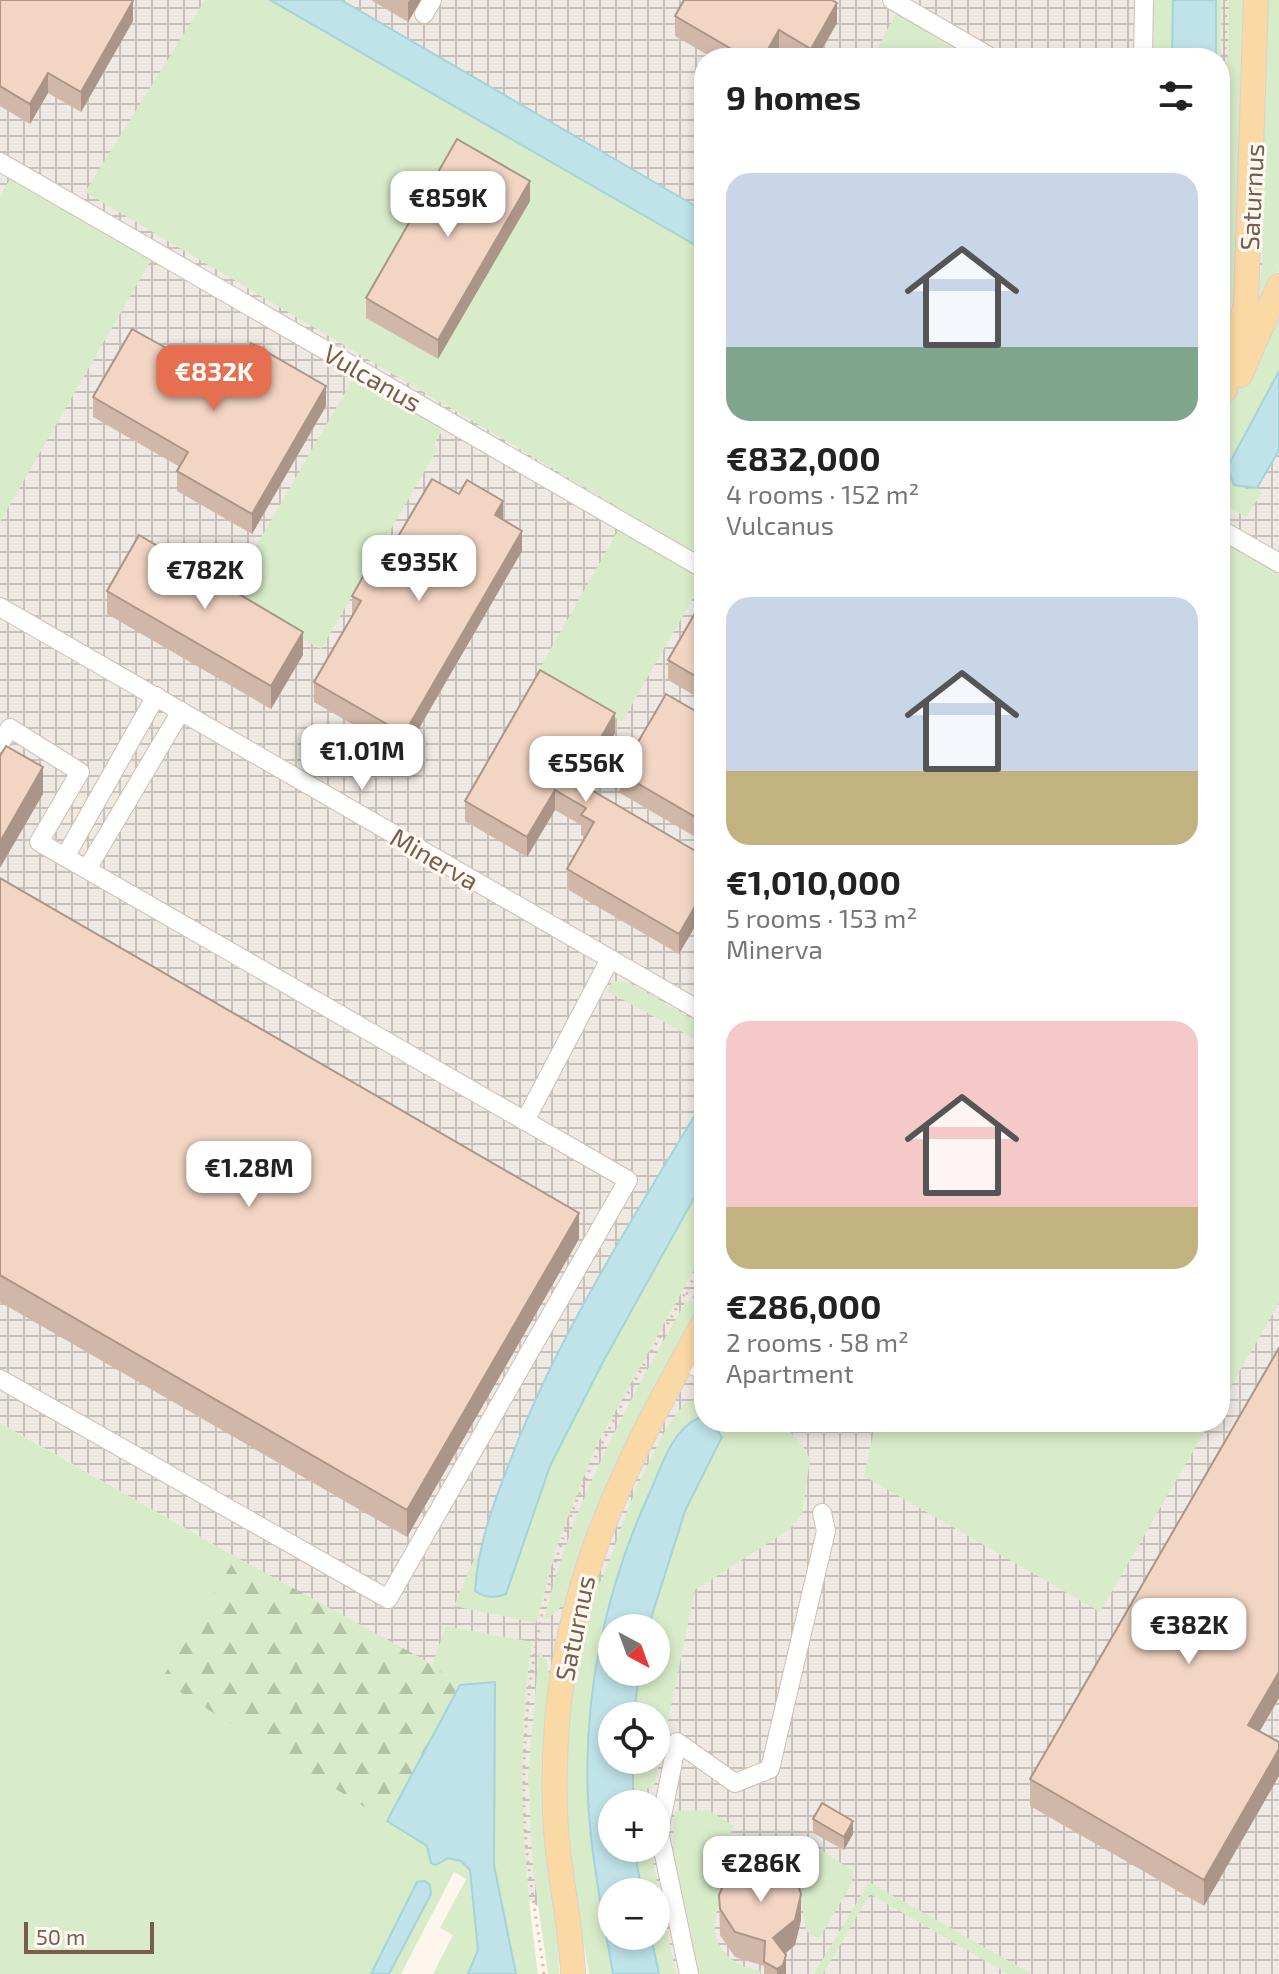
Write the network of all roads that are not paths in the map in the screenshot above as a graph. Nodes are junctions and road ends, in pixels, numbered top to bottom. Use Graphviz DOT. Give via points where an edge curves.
graph roads {
  1 [pos="892,0"];
  2 [pos="1144,0"];
  3 [pos="1256,0"];
  4 [pos="975,48"];
  5 [pos="1143,48"];
  6 [pos="0,162"];
  7 [pos="1279,286"];
  8 [pos="1230,364"];
  9 [pos="1230,389"];
  10 [pos="1230,535"];
  11 [pos="694,563"];
  12 [pos="1279,563"];
  13 [pos="0,607"];
  14 [pos="156,696"];
  15 [pos="181,711"];
  16 [pos="0,743"];
  17 [pos="65,857"];
  18 [pos="87,869"];
  19 [pos="610,959"];
  20 [pos="694,1007"];
  21 [pos="525,1121"];
  22 [pos="693,1366"];
  23 [pos="0,1379"];
  24 [pos="822,1513"];
  25 [pos="574,1969"];
  26 [pos="689,1974"];
  1 -- 4 [label="street"];
  2 -- 5 [label="street"];
  3 -- 8 [label="main road, Saturnus" via="1246,302"];
  6 -- 11 [label="street, Vulcanus"];
  7 -- 9 [label="main road, Saturnus" via="1247,363"];
  10 -- 12 [label="street"];
  13 -- 14 [label="street, Minerva"];
  14 -- 15 [label="street, Minerva"];
  14 -- 17 [label="street"];
  15 -- 18 [label="street"];
  15 -- 19 [label="street, Minerva"];
  16 -- 17 [label="street" via="10,728 80,772 39,842"];
  17 -- 18 [label="street"];
  18 -- 21 [label="street"];
  19 -- 20 [label="street, Minerva"];
  19 -- 21 [label="street"];
  21 -- 23 [label="street" via="628,1180 388,1599"];
  22 -- 25 [label="main road, Saturnus" via="623,1473 580,1585 568,1637 556,1723 555,1813"];
  24 -- 26 [label="street" via="826,1531 770,1769 735,1783 677,1742 659,1831"];
}
